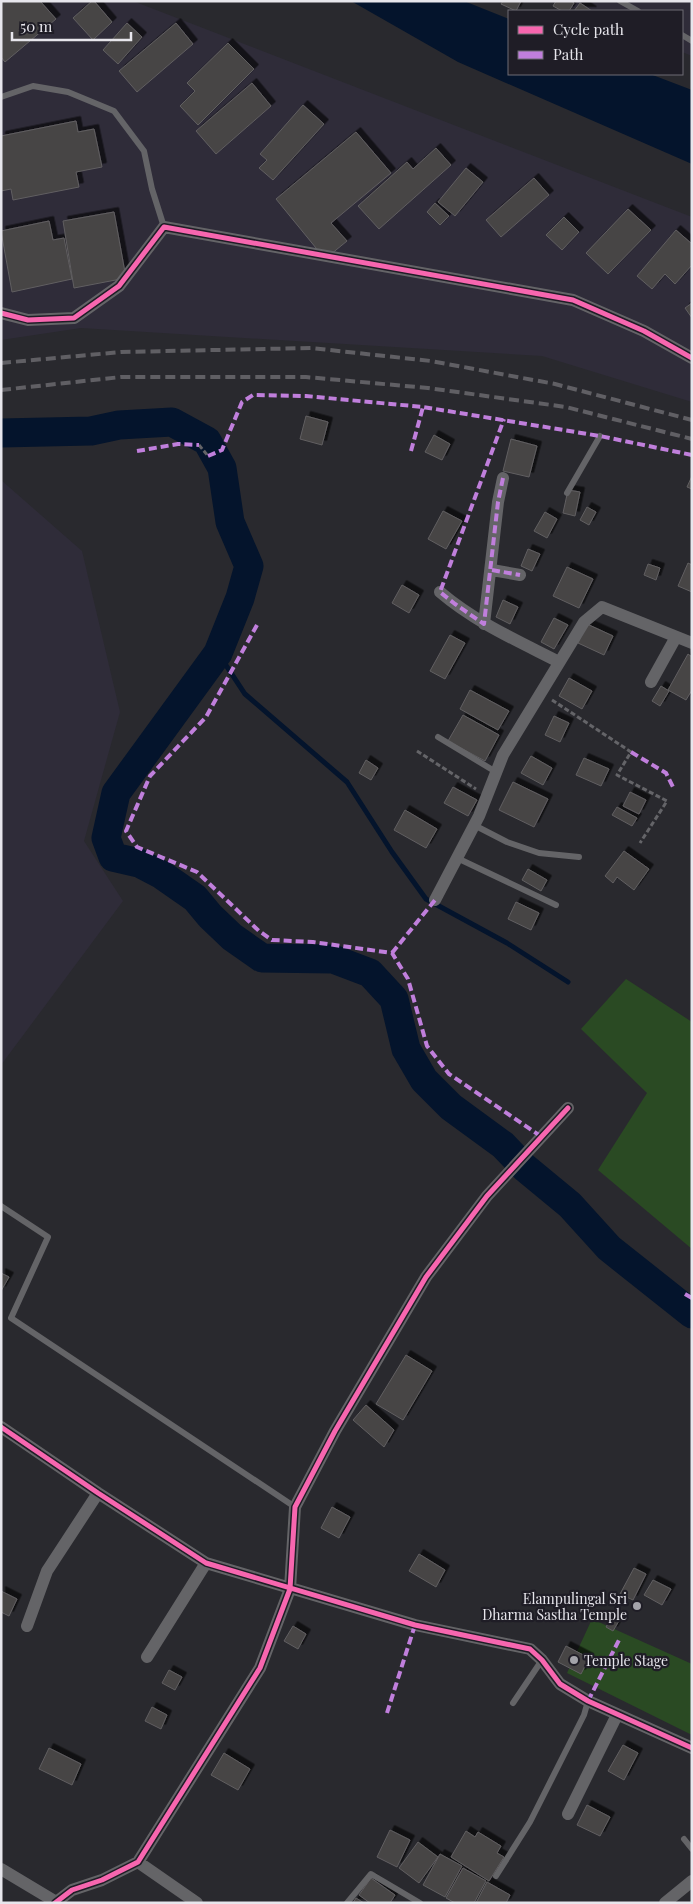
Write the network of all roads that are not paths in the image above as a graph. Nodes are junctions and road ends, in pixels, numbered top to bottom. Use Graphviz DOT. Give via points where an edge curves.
graph roads {
  1 [pos="620,1"];
  2 [pos="636,10"];
  3 [pos="1,97"];
  4 [pos="164,228"];
  5 [pos="1,313"];
  6 [pos="692,358"];
  7 [pos="600,436"];
  8 [pos="504,478"];
  9 [pos="566,493"];
  10 [pos="492,570"];
  11 [pos="520,576"];
  12 [pos="440,592"];
  13 [pos="484,624"];
  14 [pos="676,636"];
  15 [pos="692,643"];
  16 [pos="559,662"];
  17 [pos="651,682"];
  18 [pos="438,737"];
  19 [pos="496,772"];
  20 [pos="474,825"];
  21 [pos="579,857"];
  22 [pos="457,858"];
  23 [pos="435,900"];
  24 [pos="556,905"];
  25 [pos="568,1108"];
  26 [pos="1,1206"];
  27 [pos="1,1427"];
  28 [pos="98,1493"];
  29 [pos="295,1507"];
  30 [pos="206,1563"];
  31 [pos="290,1589"];
  32 [pos="27,1626"];
  33 [pos="147,1657"];
  34 [pos="542,1660"];
  35 [pos="588,1701"];
  36 [pos="513,1702"];
  37 [pos="617,1715"];
  38 [pos="692,1748"];
  39 [pos="568,1814"];
  40 [pos="684,1838"];
  41 [pos="692,1849"];
  42 [pos="138,1862"];
  43 [pos="1,1868"];
  44 [pos="496,1876"];
  45 [pos="692,1881"];
  46 [pos="56,1902"];
  47 [pos="197,1903"];
  48 [pos="347,1903"];
  49 [pos="420,1903"];
  50 [pos="665,1903"];
  1 -- 2 [label="lane"];
  3 -- 4 [label="lane" via="33,86 68,92 114,111 144,151"];
  4 -- 5 [label="street" via="118,286 74,318 28,320"];
  4 -- 6 [label="street" via="573,300 644,331"];
  7 -- 9 [label="lane"];
  8 -- 10 [label="street" via="498,502"];
  10 -- 11 [label="street"];
  10 -- 13 [label="street"];
  12 -- 13 [label="street"];
  13 -- 16 [label="street"];
  14 -- 15 [label="street"];
  14 -- 16 [label="street" via="602,607 584,622"];
  14 -- 17 [label="street"];
  16 -- 19 [label="street"];
  18 -- 19 [label="lane"];
  19 -- 20 [label="street"];
  20 -- 21 [label="lane" via="507,842 539,853"];
  20 -- 22 [label="street"];
  22 -- 23 [label="street"];
  22 -- 24 [label="lane"];
  25 -- 29 [label="street" via="487,1196 426,1277 334,1432"];
  26 -- 29 [label="lane" via="48,1237 11,1318"];
  27 -- 28 [label="street"];
  28 -- 30 [label="street"];
  28 -- 32 [label="street" via="47,1571"];
  29 -- 31 [label="street"];
  30 -- 31 [label="street"];
  30 -- 33 [label="street"];
  31 -- 34 [label="street" via="415,1626 530,1649"];
  31 -- 42 [label="street" via="260,1668"];
  34 -- 35 [label="street" via="560,1684"];
  34 -- 36 [label="lane"];
  35 -- 37 [label="street"];
  35 -- 44 [label="lane" via="530,1822"];
  37 -- 38 [label="street"];
  37 -- 39 [label="street"];
  40 -- 41 [label="lane"];
  42 -- 46 [label="street" via="102,1880 72,1890"];
  42 -- 47 [label="street"];
  43 -- 46 [label="street"];
  45 -- 50 [label="street"];
  48 -- 49 [label="lane" via="372,1874"];
}
